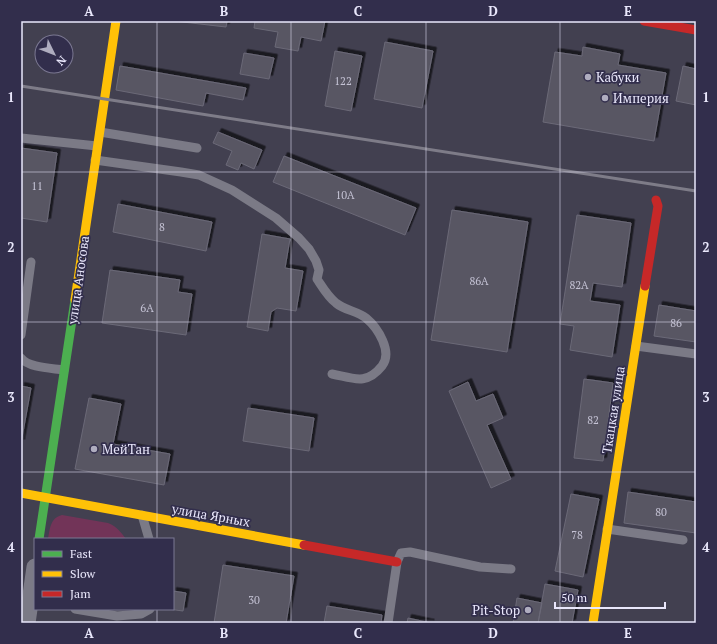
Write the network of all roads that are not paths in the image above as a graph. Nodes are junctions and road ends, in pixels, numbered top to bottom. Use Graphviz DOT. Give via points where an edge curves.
graph roads {
  1 [pos="116,21"];
  2 [pos="644,21"];
  3 [pos="696,30"];
  4 [pos="100,132"];
  5 [pos="21,138"];
  6 [pos="98,146"];
  7 [pos="197,148"];
  8 [pos="95,160"];
  9 [pos="656,200"];
  10 [pos="32,262"];
  11 [pos="21,335"];
  12 [pos="636,346"];
  13 [pos="696,354"];
  14 [pos="21,358"];
  15 [pos="64,370"];
  16 [pos="332,374"];
  17 [pos="21,493"];
  18 [pos="45,497"];
  19 [pos="142,515"];
  20 [pos="607,529"];
  21 [pos="39,538"];
  22 [pos="149,538"];
  23 [pos="683,540"];
  24 [pos="397,562"];
  25 [pos="511,569"];
  26 [pos="34,579"];
  27 [pos="32,602"];
  28 [pos="81,610"];
  29 [pos="148,610"];
  30 [pos="27,623"];
  31 [pos="388,623"];
  32 [pos="593,623"];
  1 -- 4 [label="street, улица Аносова"];
  2 -- 3 [label="street"];
  4 -- 6 [label="street, улица Аносова"];
  4 -- 7 [label="lane"];
  5 -- 6 [label="lane"];
  6 -- 8 [label="street, улица Аносова"];
  8 -- 15 [label="street, улица Аносова"];
  8 -- 16 [label="lane" via="199,175 232,190 276,218 299,238 316,261 317,279 326,293 337,304 366,318 378,332 386,350 384,362 372,376 362,379"];
  9 -- 12 [label="street, Ткацкая улица" via="658,206"];
  10 -- 11 [label="lane"];
  12 -- 13 [label="lane"];
  12 -- 20 [label="street, Ткацкая улица"];
  14 -- 15 [label="lane" via="30,365"];
  15 -- 18 [label="street, улица Аносова"];
  17 -- 18 [label="street, улица Ярных"];
  18 -- 19 [label="street, улица Ярных"];
  18 -- 21 [label="street, улица Аносова"];
  19 -- 22 [label="lane"];
  19 -- 24 [label="street, улица Ярных"];
  20 -- 23 [label="lane"];
  20 -- 32 [label="street, Ткацкая улица"];
  24 -- 25 [label="lane" via="401,553 410,552 480,567"];
  24 -- 31 [label="lane"];
  26 -- 27 [label="street"];
  27 -- 30 [label="street"];
  28 -- 29 [label="lane" via="117,616 141,614"];
}
